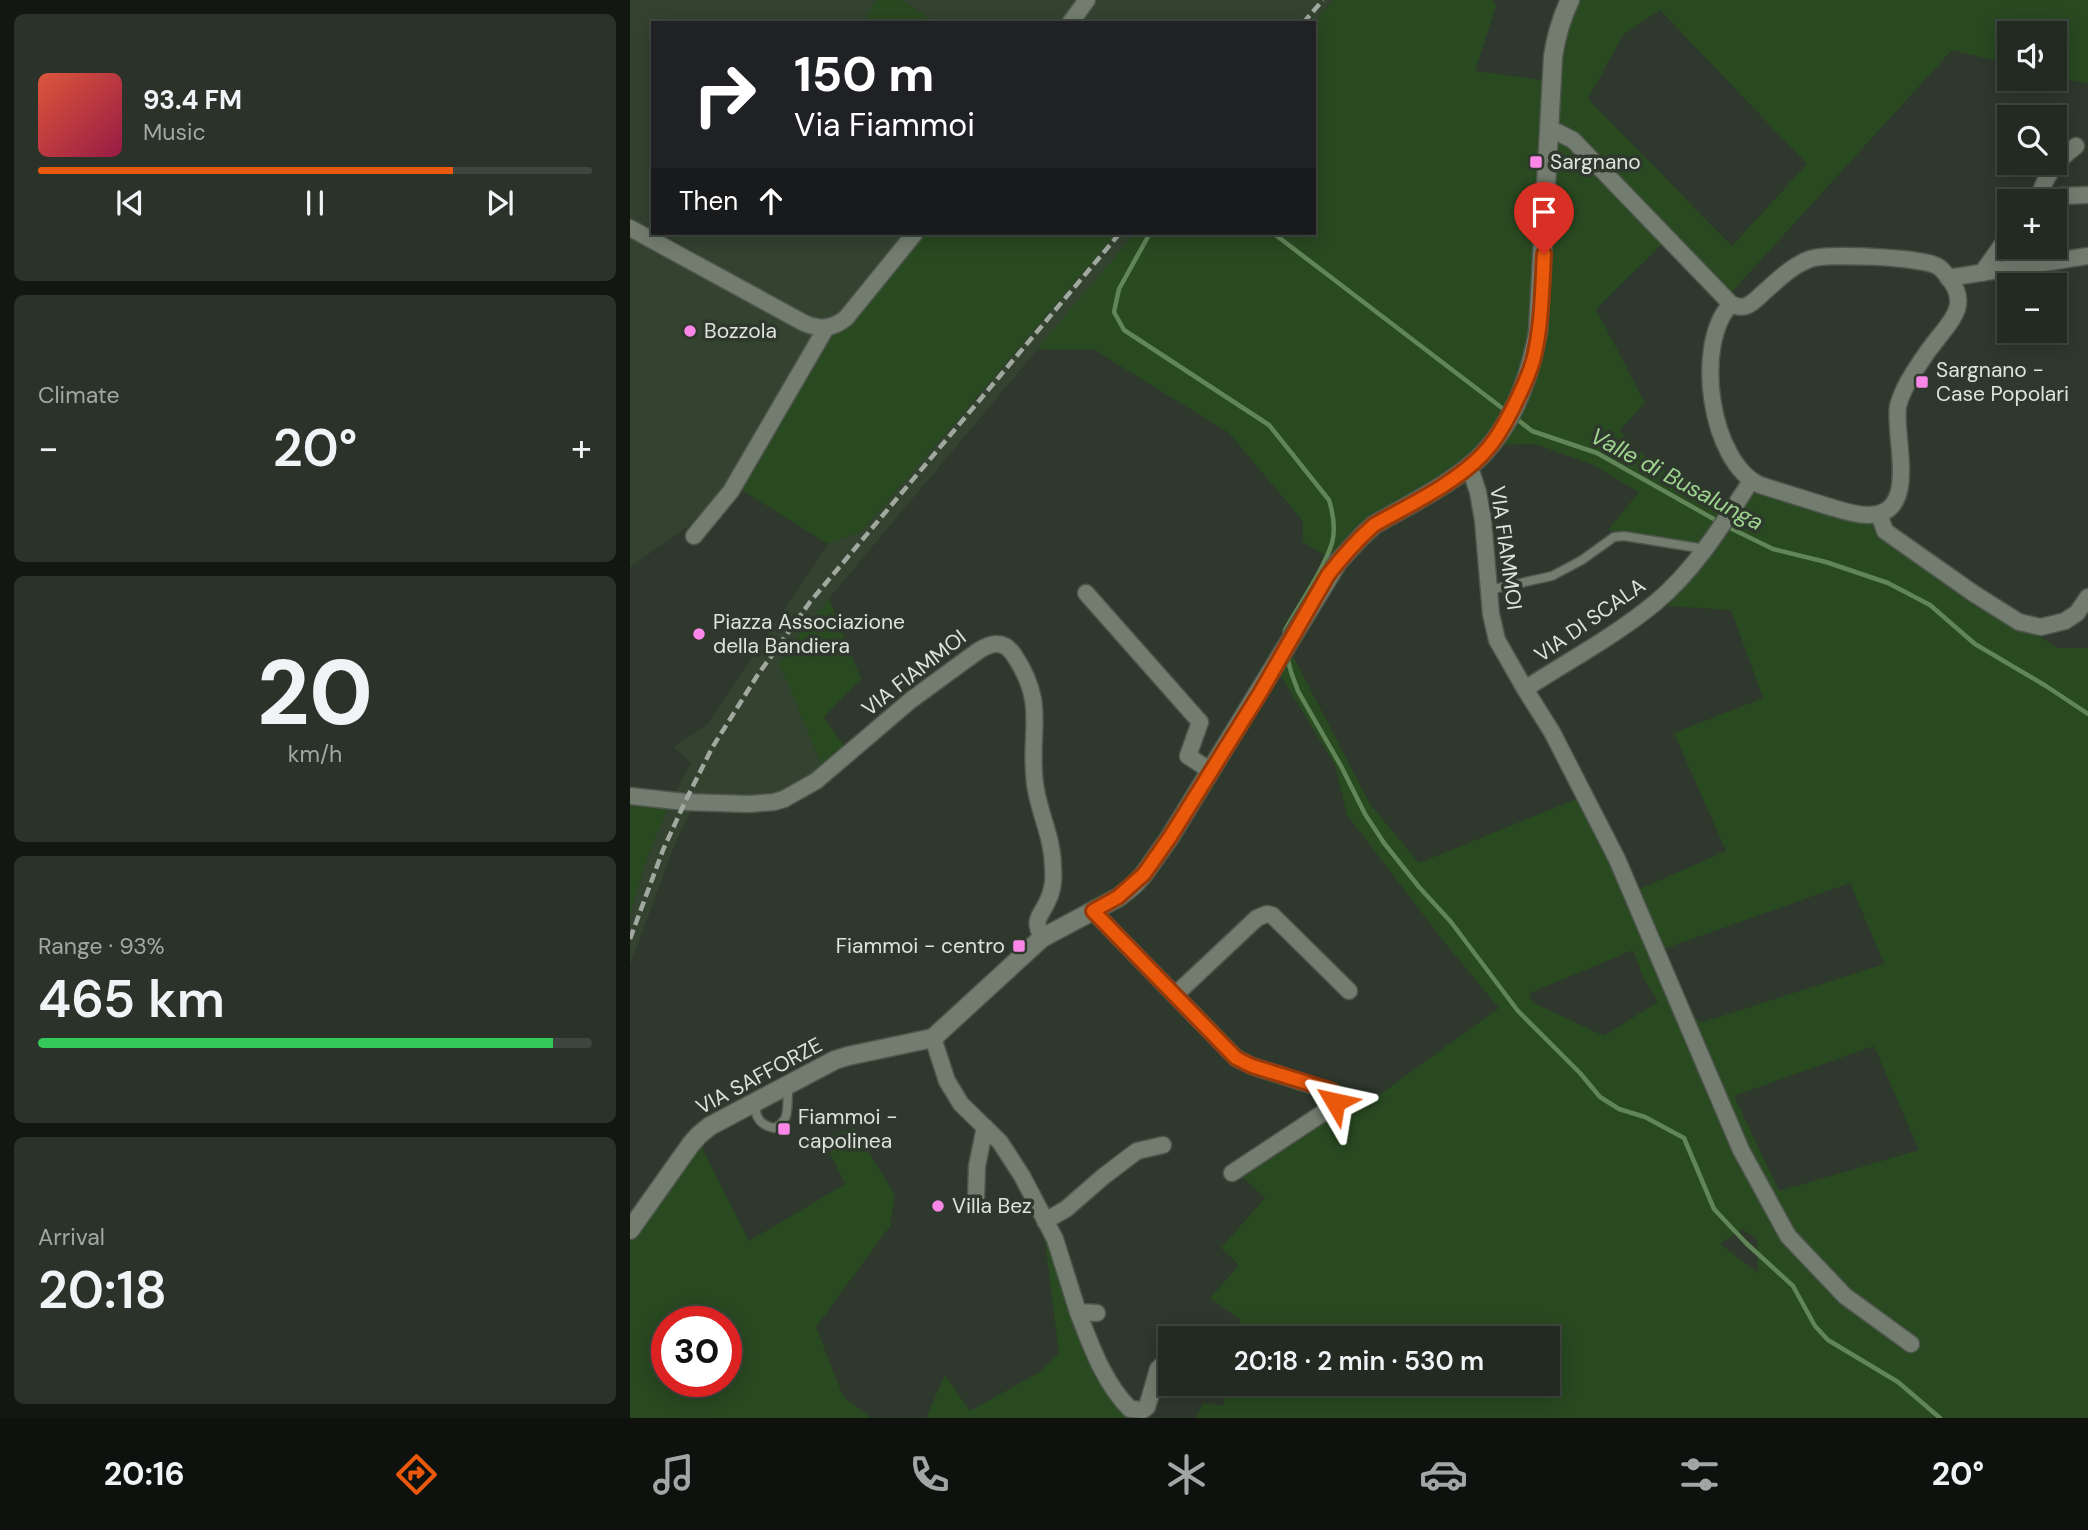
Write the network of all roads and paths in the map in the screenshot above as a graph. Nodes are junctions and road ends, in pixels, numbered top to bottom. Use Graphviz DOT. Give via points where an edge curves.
graph roads {
  1 [pos="1087,0"];
  2 [pos="1570,0"];
  3 [pos="1071,21"];
  4 [pos="1550,134"];
  5 [pos="2076,146"];
  6 [pos="2041,189"];
  7 [pos="2088,195"];
  8 [pos="2067,196"];
  9 [pos="630,228"];
  10 [pos="913,235"];
  11 [pos="1997,252"];
  12 [pos="2088,256"];
  13 [pos="1982,273"];
  14 [pos="1948,278"];
  15 [pos="1731,304"];
  16 [pos="826,328"];
  17 [pos="1467,468"];
  18 [pos="1752,481"];
  19 [pos="1879,514"];
  20 [pos="694,536"];
  21 [pos="1705,549"];
  22 [pos="1489,590"];
  23 [pos="1086,593"];
  24 [pos="2088,597"];
  25 [pos="1525,689"];
  26 [pos="1211,771"];
  27 [pos="630,796"];
  28 [pos="1093,911"];
  29 [pos="1042,938"];
  30 [pos="1349,991"];
  31 [pos="1175,995"];
  32 [pos="924,1040"];
  33 [pos="790,1084"];
  34 [pos="756,1102"];
  35 [pos="985,1127"];
  36 [pos="1163,1145"];
  37 [pos="1232,1173"];
  38 [pos="976,1198"];
  39 [pos="1045,1221"];
  40 [pos="630,1230"];
  41 [pos="1078,1312"];
  42 [pos="1097,1313"];
  43 [pos="1912,1344"];
  44 [pos="1158,1369"];
  1 -- 3 [label="street"];
  2 -- 4 [label="street" via="1555,37"];
  4 -- 15 [label="street" via="1557,132 1573,140"];
  4 -- 17 [label="street" via="1533,359 1506,423"];
  5 -- 6 [label="street" via="2060,158"];
  7 -- 8 [label="street"];
  9 -- 16 [label="street" via="804,323"];
  10 -- 16 [label="street" via="846,318"];
  11 -- 13 [label="street"];
  12 -- 13 [label="street"];
  13 -- 14 [label="street"];
  14 -- 15 [label="street" via="1937,266 1919,261 1819,256 1790,270 1749,305"];
  14 -- 19 [label="street" via="1957,295 1956,315 1903,391 1897,427 1901,488 1891,506"];
  15 -- 18 [label="street" via="1717,325 1709,382 1728,449"];
  16 -- 20 [label="street" via="739,479"];
  17 -- 22 [label="street, VIA FIAMMOI" via="1480,502"];
  17 -- 26 [label="street, VIA FIAMMOI" via="1374,525 1328,575"];
  18 -- 19 [label="street" via="1849,513"];
  18 -- 21 [label="street, VIA DI SCALA"];
  19 -- 24 [label="street" via="1885,531 2019,622 2040,627 2065,621"];
  21 -- 22 [label="lane" via="1614,537 1552,576"];
  21 -- 25 [label="street, VIA DI SCALA" via="1656,602"];
  22 -- 25 [label="street, VIA FIAMMOI" via="1497,640"];
  23 -- 26 [label="street" via="1200,722 1188,756"];
  25 -- 43 [label="street, VIA FIAMMOI" via="1617,859 1741,1150 1788,1236 1845,1296"];
  26 -- 28 [label="street, VIA FIAMMOI" via="1144,874"];
  27 -- 29 [label="street, VIA FIAMMOI" via="749,804 784,799 817,781 911,700 978,651 999,643 1010,649 1022,668 1035,707 1035,785 1054,871 1052,891 1036,926"];
  28 -- 29 [label="street, VIA FIAMMOI"];
  28 -- 31 [label="street"];
  29 -- 32 [label="street"];
  30 -- 31 [label="street" via="1267,914 1257,918"];
  31 -- 37 [label="street" via="1236,1058 1327,1089 1335,1097 1327,1110"];
  32 -- 33 [label="street, VIA SAFFORZE" via="848,1056"];
  32 -- 35 [label="street" via="961,1104"];
  33 -- 34 [label="street, VIA SAFFORZE"];
  33 -- 34 [label="lane" via="787,1118 779,1126 763,1124 757,1118"];
  34 -- 40 [label="street, VIA SAFFORZE" via="698,1135"];
  35 -- 38 [label="street"];
  35 -- 39 [label="street" via="1022,1176"];
  36 -- 39 [label="street" via="1137,1151"];
  39 -- 41 [label="street"];
  41 -- 42 [label="street"];
  41 -- 44 [label="street" via="1107,1377 1130,1409 1147,1407"];
}
